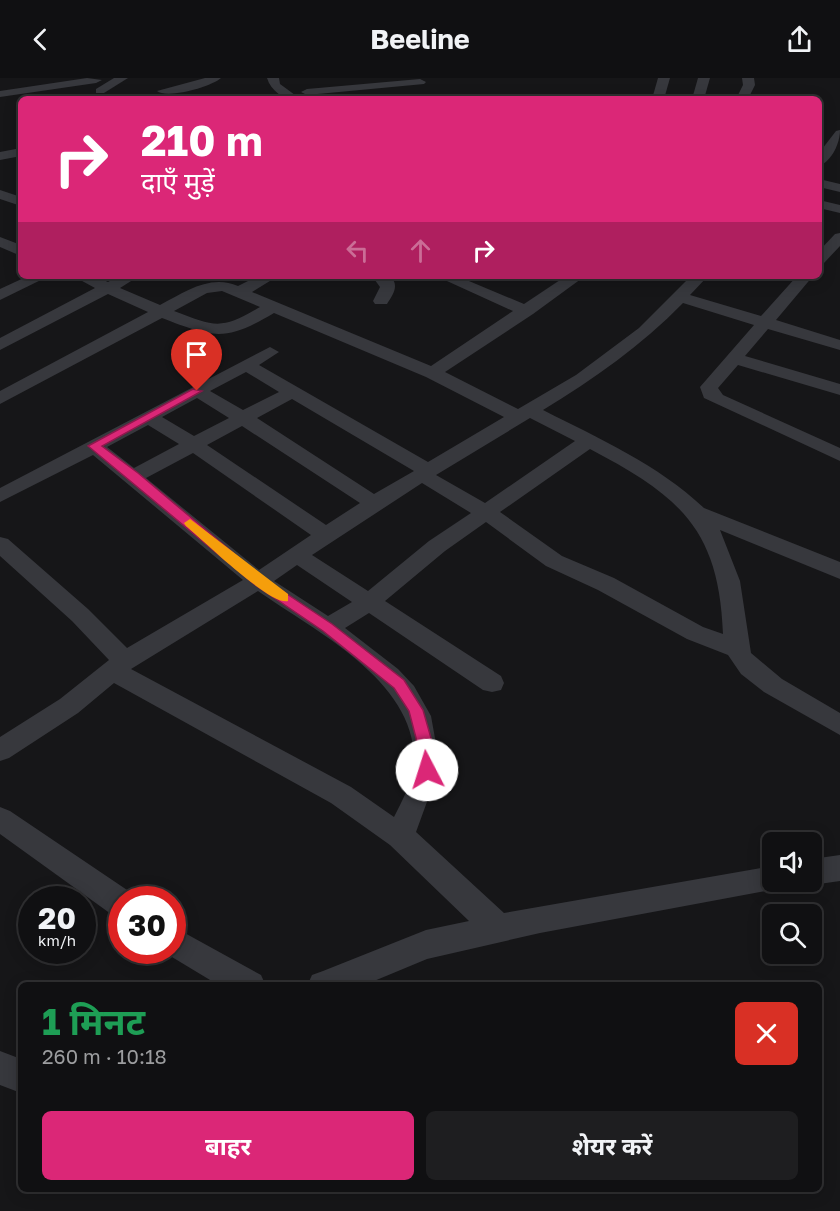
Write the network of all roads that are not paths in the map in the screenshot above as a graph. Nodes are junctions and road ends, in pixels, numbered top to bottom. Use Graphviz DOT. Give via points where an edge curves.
graph roads {
  1 [pos="122,78"];
  2 [pos="154,78"];
  3 [pos="215,78"];
  4 [pos="273,78"];
  5 [pos="314,78"];
  6 [pos="664,78"];
  7 [pos="704,78"];
  8 [pos="748,78"];
  9 [pos="66,81"];
  10 [pos="422,84"];
  11 [pos="98,87"];
  12 [pos="3,90"];
  13 [pos="307,92"];
  14 [pos="166,95"];
  15 [pos="288,96"];
  16 [pos="296,96"];
  17 [pos="659,96"];
  18 [pos="699,96"];
  19 [pos="744,96"];
  20 [pos="17,101"];
  21 [pos="840,134"];
  22 [pos="18,153"];
  23 [pos="0,156"];
  24 [pos="823,159"];
  25 [pos="822,184"];
  26 [pos="840,188"];
  27 [pos="0,194"];
  28 [pos="18,201"];
  29 [pos="822,205"];
  30 [pos="840,209"];
  31 [pos="840,237"];
  32 [pos="822,258"];
  33 [pos="35,279"];
  34 [pos="89,279"];
  35 [pos="125,279"];
  36 [pos="264,279"];
  37 [pos="384,279"];
  38 [pos="451,279"];
  39 [pos="573,279"];
  40 [pos="697,279"];
  41 [pos="802,279"];
  42 [pos="109,287"];
  43 [pos="239,292"];
  44 [pos="0,295"];
  45 [pos="680,297"];
  46 [pos="381,301"];
  47 [pos="272,307"];
  48 [pos="162,310"];
  49 [pos="527,311"];
  50 [pos="765,321"];
  51 [pos="0,345"];
  52 [pos="840,345"];
  53 [pos="270,352"];
  54 [pos="734,358"];
  55 [pos="246,365"];
  56 [pos="432,373"];
  57 [pos="840,390"];
  58 [pos="4,391"];
  59 [pos="197,391"];
  60 [pos="292,392"];
  61 [pos="524,414"];
  62 [pos="148,417"];
  63 [pos="243,418"];
  64 [pos="588,441"];
  65 [pos="193,444"];
  66 [pos="94,446"];
  67 [pos="840,455"];
  68 [pos="426,473"];
  69 [pos="134,476"];
  70 [pos="0,496"];
  71 [pos="374,503"];
  72 [pos="485,512"];
  73 [pos="697,513"];
  74 [pos="326,535"];
  75 [pos="0,544"];
  76 [pos="297,555"];
  77 [pos="840,571"];
  78 [pos="258,581"];
  79 [pos="369,602"];
  80 [pos="327,628"];
  81 [pos="737,649"];
  82 [pos="119,666"];
  83 [pos="492,683"];
  84 [pos="840,725"];
  85 [pos="0,750"];
  86 [pos="0,819"];
  87 [pos="400,836"];
  88 [pos="840,868"];
  89 [pos="822,871"];
  90 [pos="762,881"];
  91 [pos="108,894"];
  92 [pos="498,928"];
  93 [pos="186,948"];
  94 [pos="243,982"];
  95 [pos="333,982"];
  96 [pos="0,1068"];
  97 [pos="18,1075"];
  1 -- 11 [label="street"];
  2 -- 14 [label="street"];
  3 -- 14 [label="street"];
  4 -- 15 [label="street"];
  5 -- 13 [label="street" via="316,85"];
  6 -- 17 [label="street"];
  7 -- 18 [label="street"];
  8 -- 19 [label="street"];
  9 -- 11 [label="street"];
  9 -- 12 [label="street"];
  10 -- 13 [label="street"];
  12 -- 20 [label="street"];
  13 -- 16 [label="street"];
  21 -- 24 [label="street"];
  22 -- 23 [label="street"];
  25 -- 26 [label="street"];
  27 -- 28 [label="street"];
  29 -- 30 [label="street"];
  31 -- 32 [label="street"];
  33 -- 44 [label="street"];
  34 -- 42 [label="street"];
  35 -- 42 [label="street"];
  36 -- 43 [label="street"];
  37 -- 46 [label="street" via="388,287"];
  38 -- 49 [label="street"];
  39 -- 49 [label="street"];
  40 -- 45 [label="street"];
  41 -- 50 [label="street"];
  42 -- 48 [label="street"];
  42 -- 51 [label="street"];
  43 -- 47 [label="street"];
  43 -- 48 [label="street" via="214,286"];
  45 -- 50 [label="street"];
  45 -- 61 [label="street" via="618,353"];
  47 -- 48 [label="street" via="232,329 222,330 196,326"];
  47 -- 56 [label="street"];
  48 -- 58 [label="street"];
  49 -- 56 [label="street"];
  50 -- 52 [label="street"];
  50 -- 54 [label="street"];
  53 -- 55 [label="street"];
  54 -- 57 [label="street"];
  54 -- 67 [label="street" via="711,382 710,394"];
  55 -- 59 [label="street"];
  55 -- 60 [label="street"];
  56 -- 61 [label="street"];
  59 -- 62 [label="street"];
  59 -- 63 [label="street"];
  60 -- 63 [label="street"];
  60 -- 68 [label="street"];
  61 -- 64 [label="street"];
  61 -- 68 [label="street"];
  62 -- 65 [label="street"];
  62 -- 66 [label="street"];
  63 -- 65 [label="street"];
  63 -- 71 [label="street"];
  64 -- 72 [label="street"];
  64 -- 73 [label="street" via="675,493"];
  65 -- 69 [label="street"];
  65 -- 74 [label="street"];
  66 -- 69 [label="street"];
  66 -- 70 [label="street"];
  68 -- 71 [label="street"];
  68 -- 72 [label="street"];
  69 -- 78 [label="street"];
  71 -- 74 [label="street"];
  72 -- 79 [label="street"];
  72 -- 81 [label="street" via="554,561 606,584 695,633"];
  73 -- 77 [label="street"];
  73 -- 81 [label="street" via="721,558 734,605"];
  74 -- 76 [label="street"];
  75 -- 82 [label="street" via="80,615"];
  76 -- 78 [label="street"];
  76 -- 79 [label="street"];
  78 -- 80 [label="street"];
  78 -- 82 [label="street"];
  79 -- 80 [label="street"];
  79 -- 83 [label="street"];
  80 -- 87 [label="street" via="399,684 416,710 427,770"];
  81 -- 84 [label="street" via="756,674"];
  82 -- 85 [label="street" via="69,706"];
  82 -- 87 [label="street" via="341,795"];
  86 -- 91 [label="street"];
  87 -- 92 [label="street"];
  88 -- 89 [label="street"];
  90 -- 92 [label="street"];
  92 -- 95 [label="street" via="426,945"];
  93 -- 94 [label="street"];
  96 -- 97 [label="street"];
}
